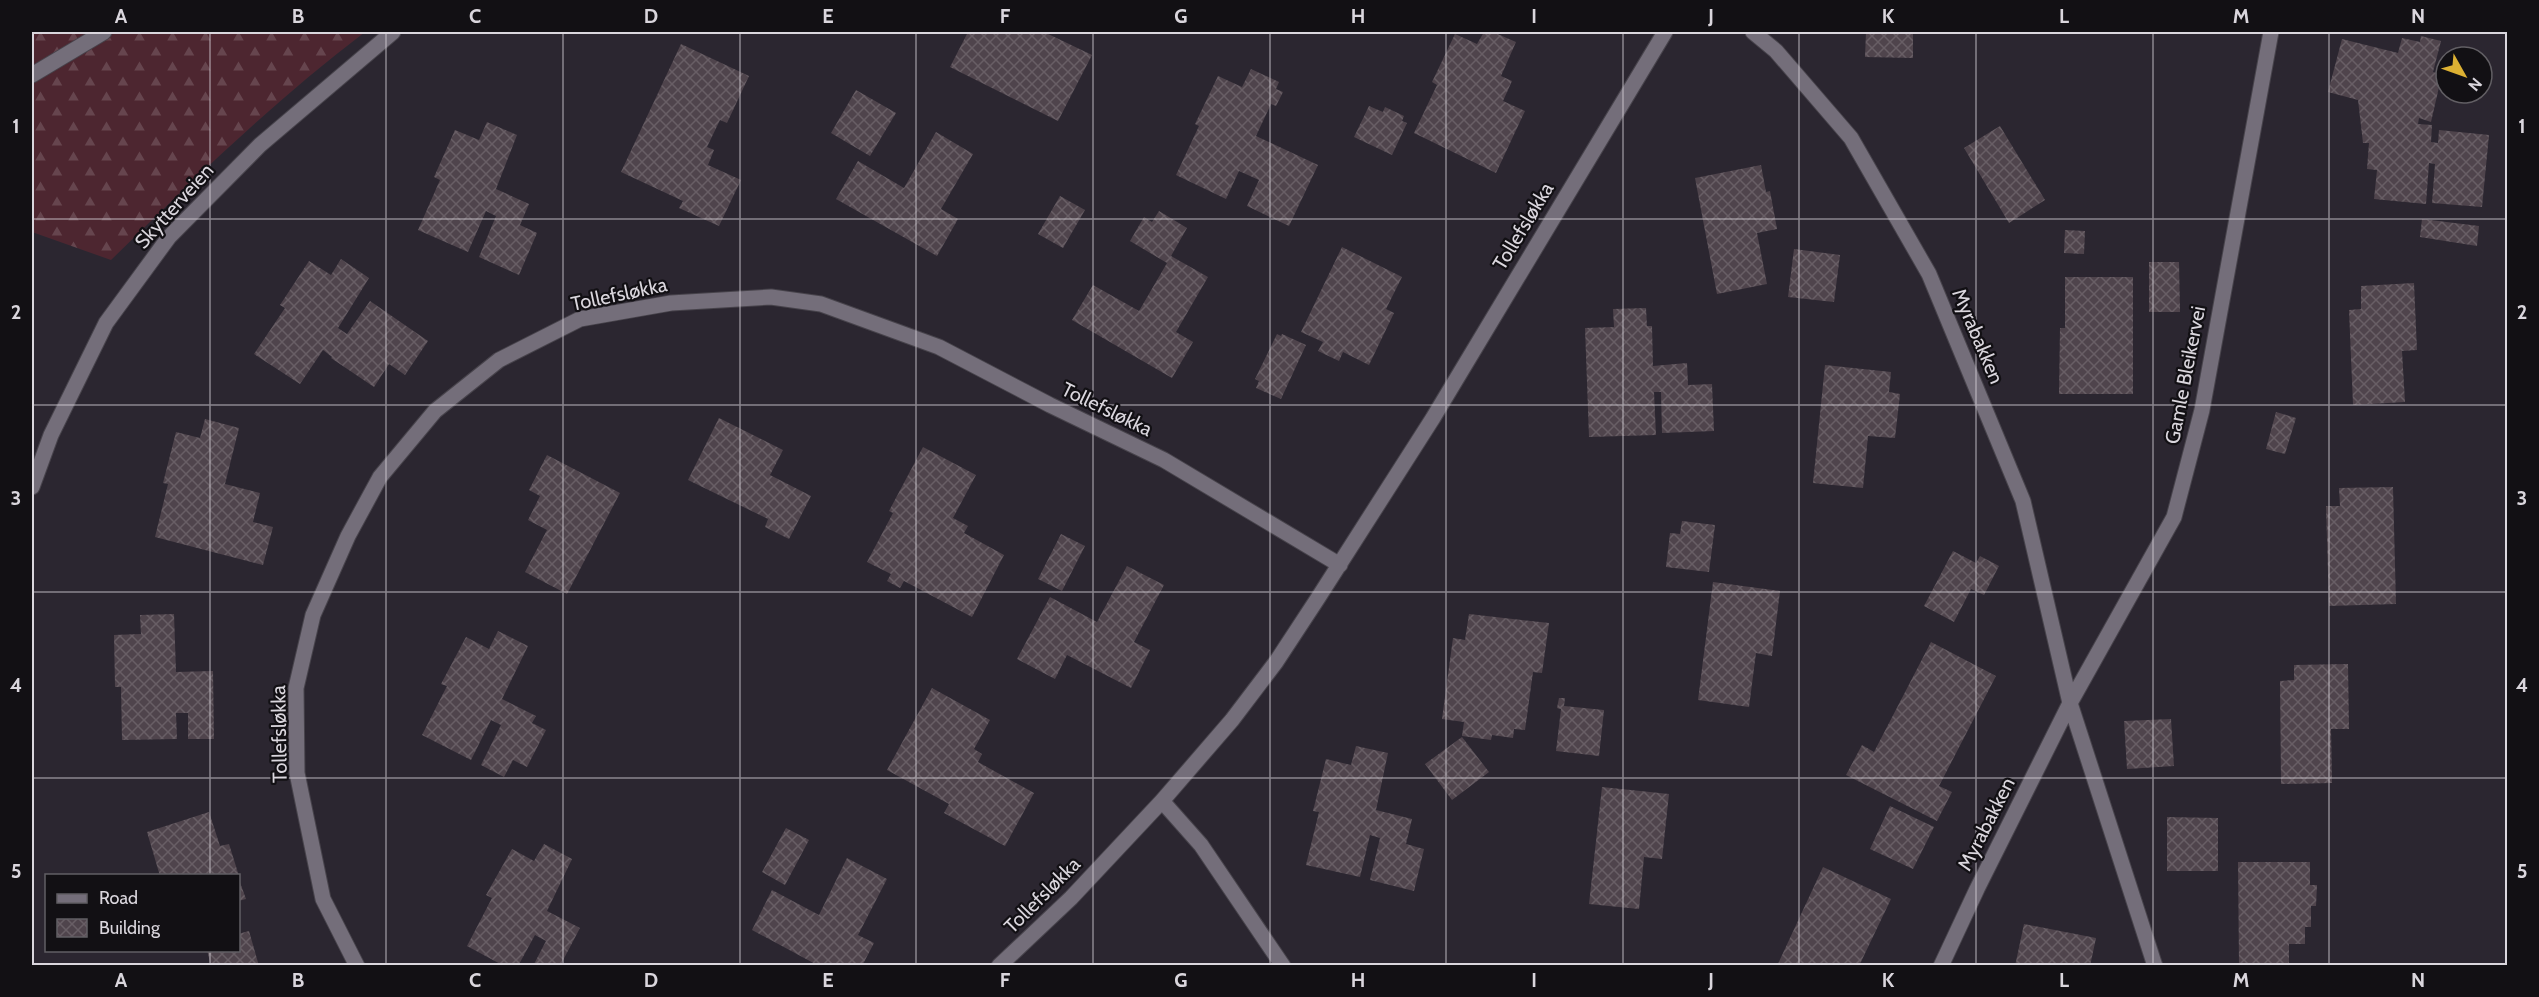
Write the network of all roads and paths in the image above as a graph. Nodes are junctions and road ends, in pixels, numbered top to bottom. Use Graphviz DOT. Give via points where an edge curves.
graph roads {
  1 [pos="104,32"];
  2 [pos="393,32"];
  3 [pos="1665,32"];
  4 [pos="1753,32"];
  5 [pos="2271,32"];
  6 [pos="32,75"];
  7 [pos="32,487"];
  8 [pos="1340,565"];
  9 [pos="2070,703"];
  10 [pos="1162,801"];
  11 [pos="357,966"];
  12 [pos="999,966"];
  13 [pos="1283,966"];
  14 [pos="1941,966"];
  15 [pos="2155,966"];
  1 -- 6 [label="street"];
  2 -- 7 [label="street, Skytterveien" via="260,144 169,237 106,323 51,435"];
  3 -- 8 [label="street, Tollefsløkka"];
  4 -- 9 [label="street, Myrabakken" via="1776,51 1851,138 1929,274 2023,501"];
  5 -- 9 [label="street, Gamle Bleikervei" via="2202,410 2174,517"];
  8 -- 10 [label="street, Tollefsløkka" via="1270,670"];
  8 -- 11 [label="street, Tollefsløkka" via="1164,460 939,347 821,304 771,297 682,302 580,319 499,360 435,411 380,477 348,536 313,615 296,688 297,773 323,899"];
  9 -- 14 [label="street, Myrabakken"];
  9 -- 15 [label="street, Myrabakken"];
  10 -- 12 [label="street, Tollefsløkka" via="1071,898"];
  10 -- 13 [label="street" via="1201,845"];
}
